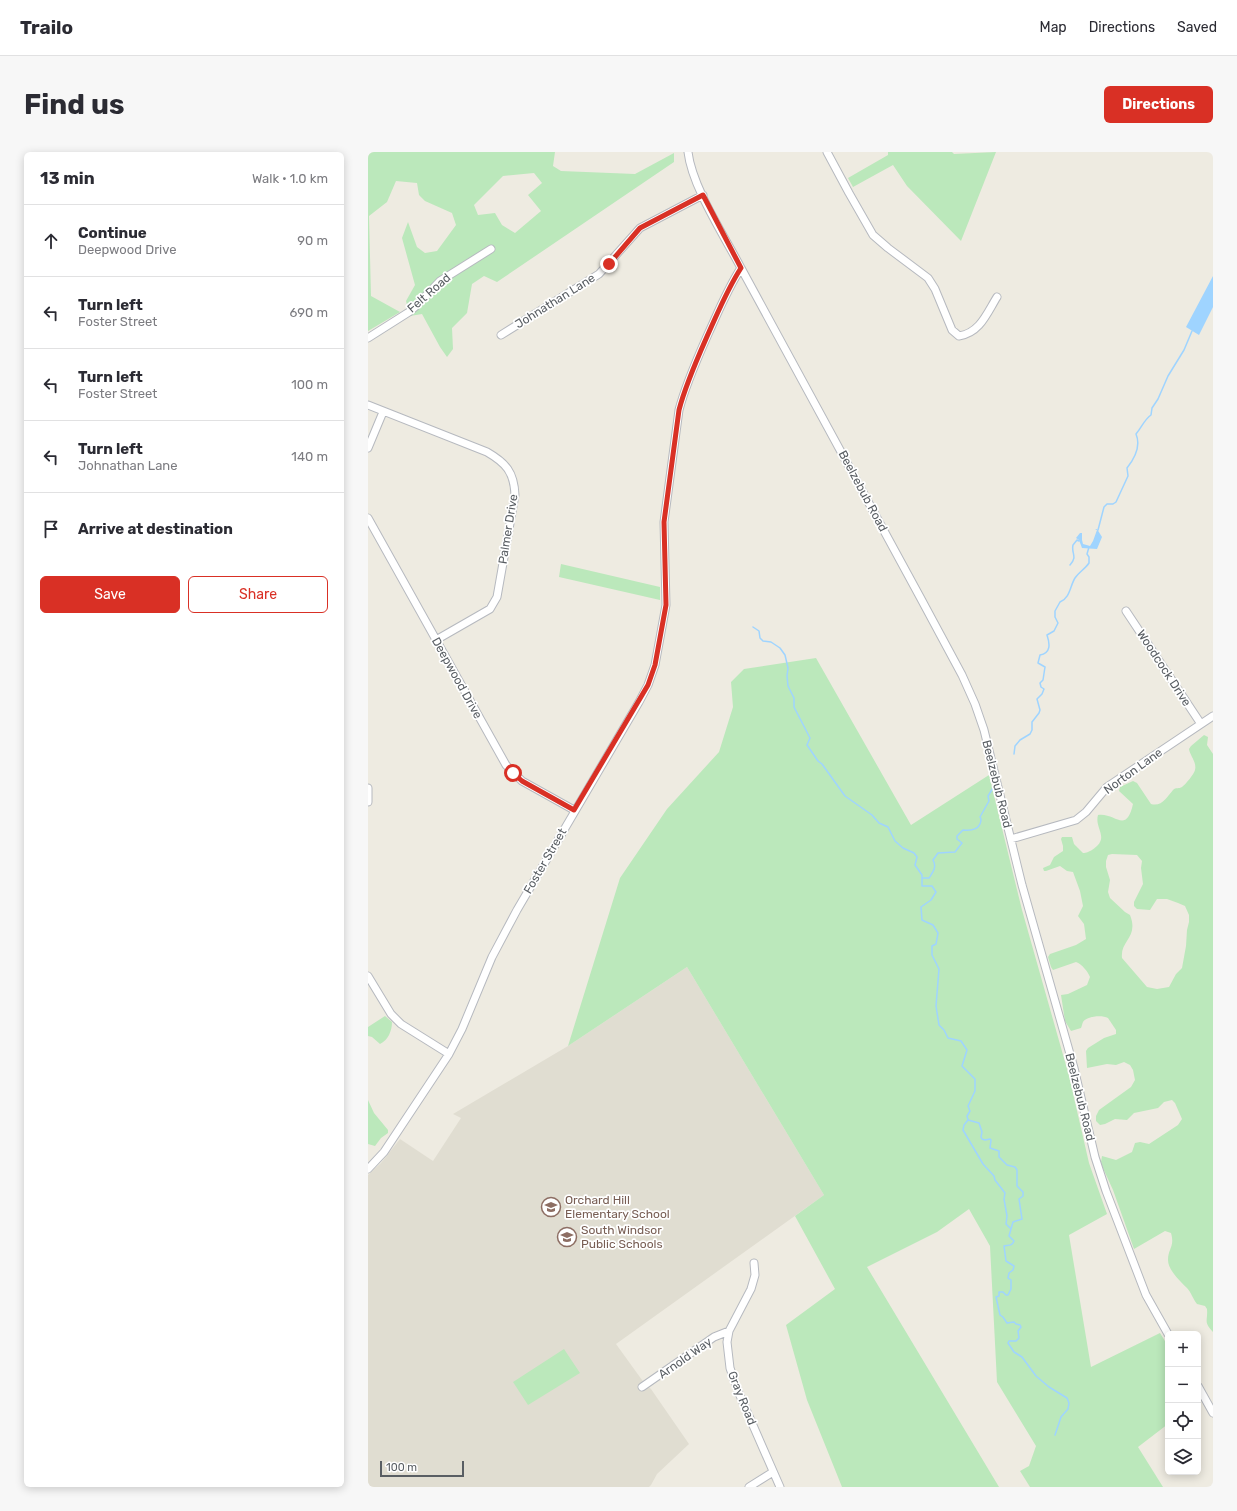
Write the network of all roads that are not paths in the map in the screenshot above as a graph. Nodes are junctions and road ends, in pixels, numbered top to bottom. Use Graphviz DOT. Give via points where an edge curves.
graph roads {
  1 [pos="688,152"];
  2 [pos="827,152"];
  3 [pos="703,195"];
  4 [pos="490,249"];
  5 [pos="741,268"];
  6 [pos="997,297"];
  7 [pos="501,335"];
  8 [pos="368,338"];
  9 [pos="368,406"];
  10 [pos="383,412"];
  11 [pos="368,448"];
  12 [pos="368,518"];
  13 [pos="1126,611"];
  14 [pos="436,640"];
  15 [pos="1213,716"];
  16 [pos="1201,724"];
  17 [pos="368,788"];
  18 [pos="368,802"];
  19 [pos="574,810"];
  20 [pos="1010,839"];
  21 [pos="368,976"];
  22 [pos="449,1054"];
  23 [pos="368,1169"];
  24 [pos="754,1263"];
  25 [pos="729,1331"];
  26 [pos="1166,1331"];
  27 [pos="642,1387"];
  28 [pos="1201,1391"];
  29 [pos="1213,1413"];
  30 [pos="773,1472"];
  31 [pos="749,1487"];
  32 [pos="780,1487"];
  1 -- 3 [label="street"];
  2 -- 6 [label="street" via="873,235 928,278 952,330 959,336 968,335 979,327"];
  3 -- 5 [label="street"];
  3 -- 7 [label="street, Johnathan Lane" via="640,228 599,274"];
  4 -- 8 [label="street, Felt Road" via="440,281 409,312"];
  5 -- 19 [label="street, Foster Street" via="702,348 679,410 664,522 666,605 655,665 639,702"];
  5 -- 20 [label="street, Beelzebub Road" via="962,675 984,730"];
  9 -- 10 [label="street, Palmer Drive"];
  10 -- 11 [label="street"];
  10 -- 14 [label="street, Palmer Drive" via="487,452 502,461 515,483 496,597 490,608"];
  12 -- 14 [label="street, Deepwood Drive"];
  13 -- 16 [label="street, Woodcock Drive"];
  14 -- 19 [label="street, Deepwood Drive" via="506,765 522,781"];
  15 -- 16 [label="street, Norton Lane"];
  16 -- 20 [label="street, Norton Lane" via="1107,787 1076,820"];
  17 -- 18 [label="street"];
  19 -- 22 [label="street, Foster Street" via="492,957"];
  20 -- 26 [label="street, Beelzebub Road" via="1074,1068 1103,1184 1146,1295"];
  21 -- 22 [label="street" via="391,1014 401,1024"];
  22 -- 23 [label="street, Foster Street" via="384,1152"];
  24 -- 25 [label="street, Gray Road" via="755,1275 751,1289"];
  25 -- 27 [label="street, Arnold Way" via="714,1337"];
  25 -- 30 [label="street, Gray Road" via="727,1342 730,1368"];
  28 -- 29 [label="street"];
  30 -- 31 [label="street"];
  30 -- 32 [label="street, Gray Road"];
}
